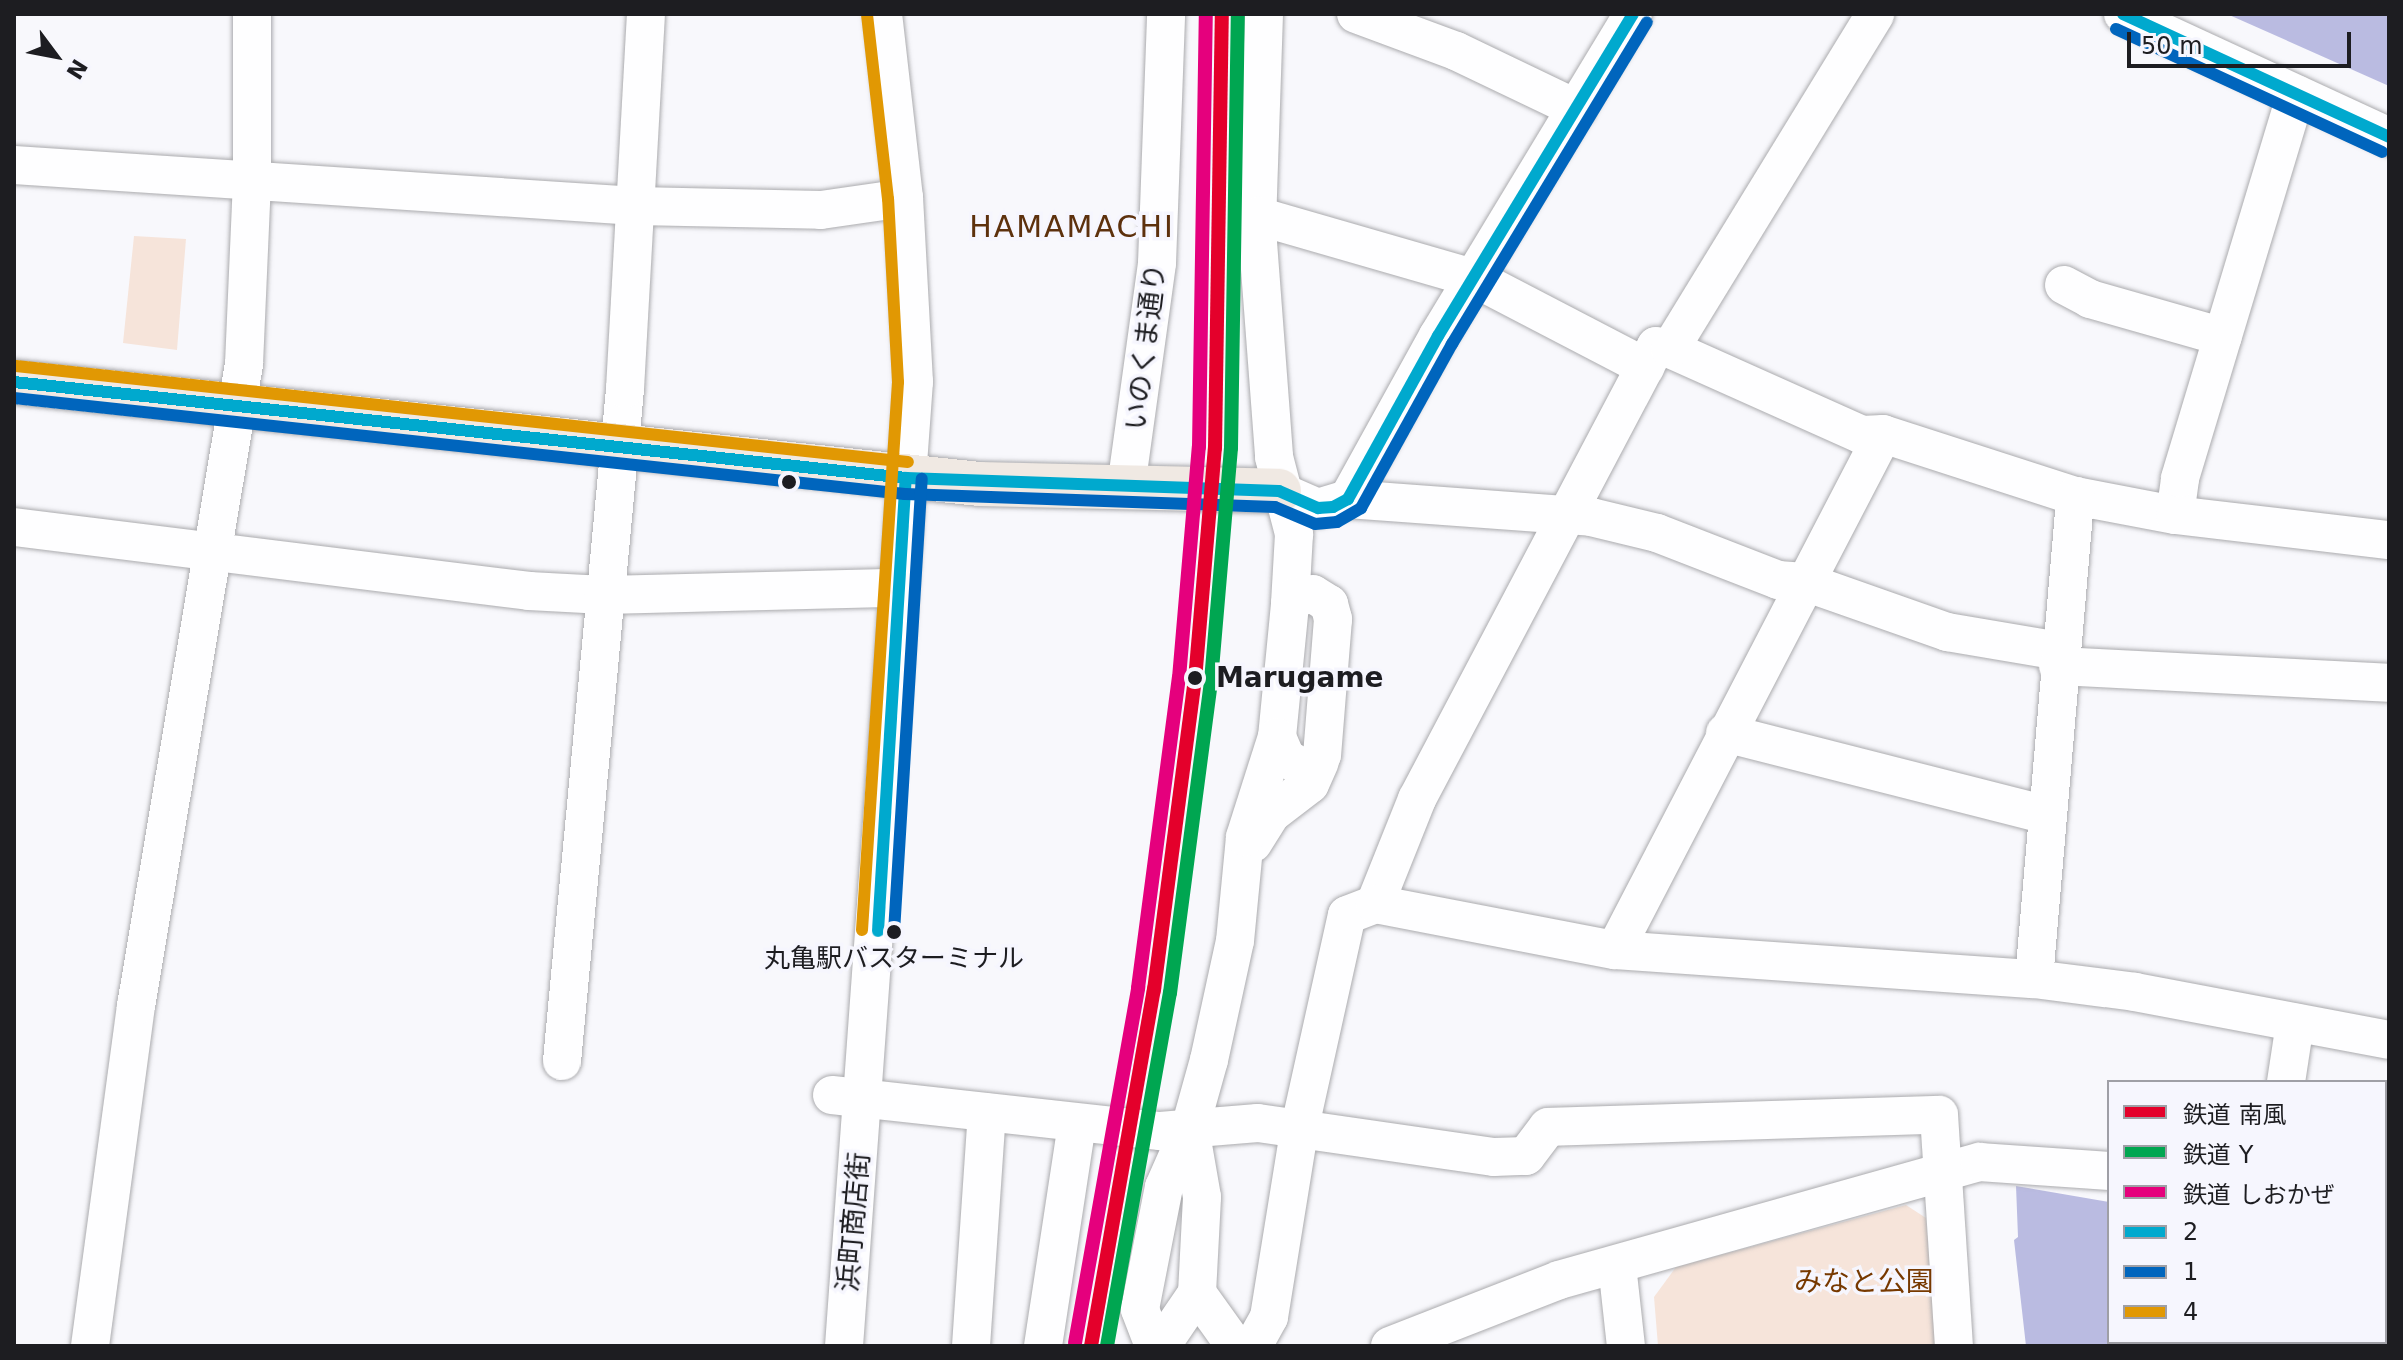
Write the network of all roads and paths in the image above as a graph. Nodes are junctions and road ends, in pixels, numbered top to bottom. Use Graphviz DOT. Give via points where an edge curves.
graph roads {
  1 [pos="252,14"];
  2 [pos="646,14"];
  3 [pos="883,14"];
  4 [pos="1166,14"];
  5 [pos="1264,14"];
  6 [pos="1356,14"];
  7 [pos="1633,14"];
  8 [pos="1875,14"];
  9 [pos="2123,14"];
  10 [pos="2296,94"];
  11 [pos="1577,109"];
  12 [pos="2389,137"];
  13 [pos="14,165"];
  14 [pos="252,180"];
  15 [pos="904,198"];
  16 [pos="636,206"];
  17 [pos="1258,216"];
  18 [pos="1476,279"];
  19 [pos="2064,285"];
  20 [pos="2223,337"];
  21 [pos="1657,358"];
  22 [pos="14,382"];
  23 [pos="237,406"];
  24 [pos="1883,434"];
  25 [pos="618,446"];
  26 [pos="907,464"];
  27 [pos="1126,487"];
  28 [pos="1279,491"];
  29 [pos="2075,496"];
  30 [pos="1348,499"];
  31 [pos="1567,515"];
  32 [pos="2175,515"];
  33 [pos="14,527"];
  34 [pos="2389,540"];
  35 [pos="210,554"];
  36 [pos="1805,582"];
  37 [pos="898,588"];
  38 [pos="604,595"];
  39 [pos="1290,604"];
  40 [pos="1333,611"];
  41 [pos="2058,659"];
  42 [pos="2389,683"];
  43 [pos="1725,733"];
  44 [pos="1277,737"];
  45 [pos="1320,762"];
  46 [pos="2046,815"];
  47 [pos="1244,869"];
  48 [pos="1375,904"];
  49 [pos="1615,950"];
  50 [pos="2034,979"];
  51 [pos="2295,1023"];
  52 [pos="2389,1040"];
  53 [pos="562,1061"];
  54 [pos="2286,1080"];
  55 [pos="848,1097"];
  56 [pos="987,1113"];
  57 [pos="1077,1124"];
  58 [pos="1190,1128"];
  59 [pos="1299,1131"];
  60 [pos="2107,1171"];
  61 [pos="1940,1176"];
  62 [pos="1617,1265"];
  63 [pos="1197,1293"];
  64 [pos="90,1346"];
  65 [pos="844,1346"];
  66 [pos="971,1346"];
  67 [pos="1043,1346"];
  68 [pos="1154,1346"];
  69 [pos="1161,1346"];
  70 [pos="1235,1346"];
  71 [pos="1253,1346"];
  72 [pos="1390,1346"];
  73 [pos="1626,1346"];
  74 [pos="1954,1346"];
  1 -- 14 [label="street"];
  2 -- 16 [label="street"];
  3 -- 15 [label="street, 浜町商店街"];
  4 -- 27 [label="street, いのくま通り" via="1157,263"];
  5 -- 17 [label="street"];
  6 -- 11 [label="street" via="1456,51"];
  7 -- 11 [label="street"];
  8 -- 21 [label="street"];
  9 -- 10 [label="street"];
  10 -- 12 [label="street"];
  10 -- 20 [label="street"];
  11 -- 18 [label="street"];
  13 -- 14 [label="street"];
  14 -- 16 [label="street"];
  14 -- 23 [label="street" via="244,364"];
  15 -- 16 [label="street" via="821,210"];
  15 -- 26 [label="street, 浜町商店街" via="913,309"];
  16 -- 25 [label="street"];
  17 -- 18 [label="street"];
  17 -- 28 [label="street"];
  18 -- 21 [label="street"];
  18 -- 30 [label="street"];
  19 -- 20 [label="street" via="2090,299"];
  20 -- 32 [label="street" via="2180,478"];
  21 -- 24 [label="street" via="1717,375 1862,435"];
  21 -- 31 [label="street"];
  22 -- 23 [label="main road"];
  23 -- 25 [label="main road"];
  23 -- 35 [label="street"];
  24 -- 29 [label="street"];
  24 -- 36 [label="street"];
  25 -- 26 [label="main road"];
  25 -- 38 [label="street"];
  26 -- 27 [label="main road"];
  26 -- 37 [label="street, 浜町商店街"];
  27 -- 28 [label="main road"];
  28 -- 30 [label="street" via="1318,508"];
  28 -- 39 [label="street" via="1294,534"];
  28 -- 40 [label="street" via="1316,547"];
  29 -- 32 [label="street"];
  29 -- 41 [label="street"];
  30 -- 31 [label="street"];
  31 -- 36 [label="street" via="1657,533 1778,580"];
  31 -- 48 [label="street" via="1417,799"];
  32 -- 34 [label="street"];
  33 -- 35 [label="street"];
  35 -- 38 [label="street"];
  35 -- 64 [label="street" via="136,1006"];
  36 -- 41 [label="street" via="1947,632"];
  36 -- 43 [label="street"];
  37 -- 38 [label="street"];
  37 -- 55 [label="street, 浜町商店街"];
  38 -- 53 [label="street"];
  39 -- 40 [label="street" via="1295,597 1313,594"];
  39 -- 44 [label="street"];
  40 -- 45 [label="street"];
  41 -- 42 [label="street"];
  41 -- 46 [label="street"];
  43 -- 46 [label="street"];
  43 -- 49 [label="street"];
  44 -- 45 [label="street" via="1294,766 1313,768"];
  44 -- 47 [label="street" via="1267,779 1251,813"];
  45 -- 47 [label="street" via="1310,784 1271,814 1256,835"];
  46 -- 50 [label="street"];
  47 -- 58 [label="street" via="1226,989"];
  48 -- 49 [label="street"];
  48 -- 59 [label="street" via="1347,915"];
  49 -- 50 [label="street"];
  50 -- 51 [label="street"];
  51 -- 52 [label="street"];
  51 -- 54 [label="street"];
  55 -- 56 [label="street"];
  55 -- 65 [label="street, 浜町商店街"];
  56 -- 57 [label="street"];
  56 -- 66 [label="street"];
  57 -- 58 [label="street" via="1160,1131"];
  57 -- 67 [label="street"];
  58 -- 59 [label="street" via="1258,1123"];
  58 -- 63 [label="street" via="1202,1197"];
  58 -- 68 [label="street" via="1164,1187 1140,1309"];
  59 -- 61 [label="street" via="1526,1156 1548,1127 1939,1115"];
  59 -- 71 [label="street" via="1269,1317"];
  60 -- 61 [label="street" via="1980,1162"];
  61 -- 62 [label="street"];
  61 -- 74 [label="street"];
  62 -- 72 [label="street" via="1559,1280"];
  62 -- 73 [label="street"];
  63 -- 69 [label="street"];
  63 -- 70 [label="street"];
}
